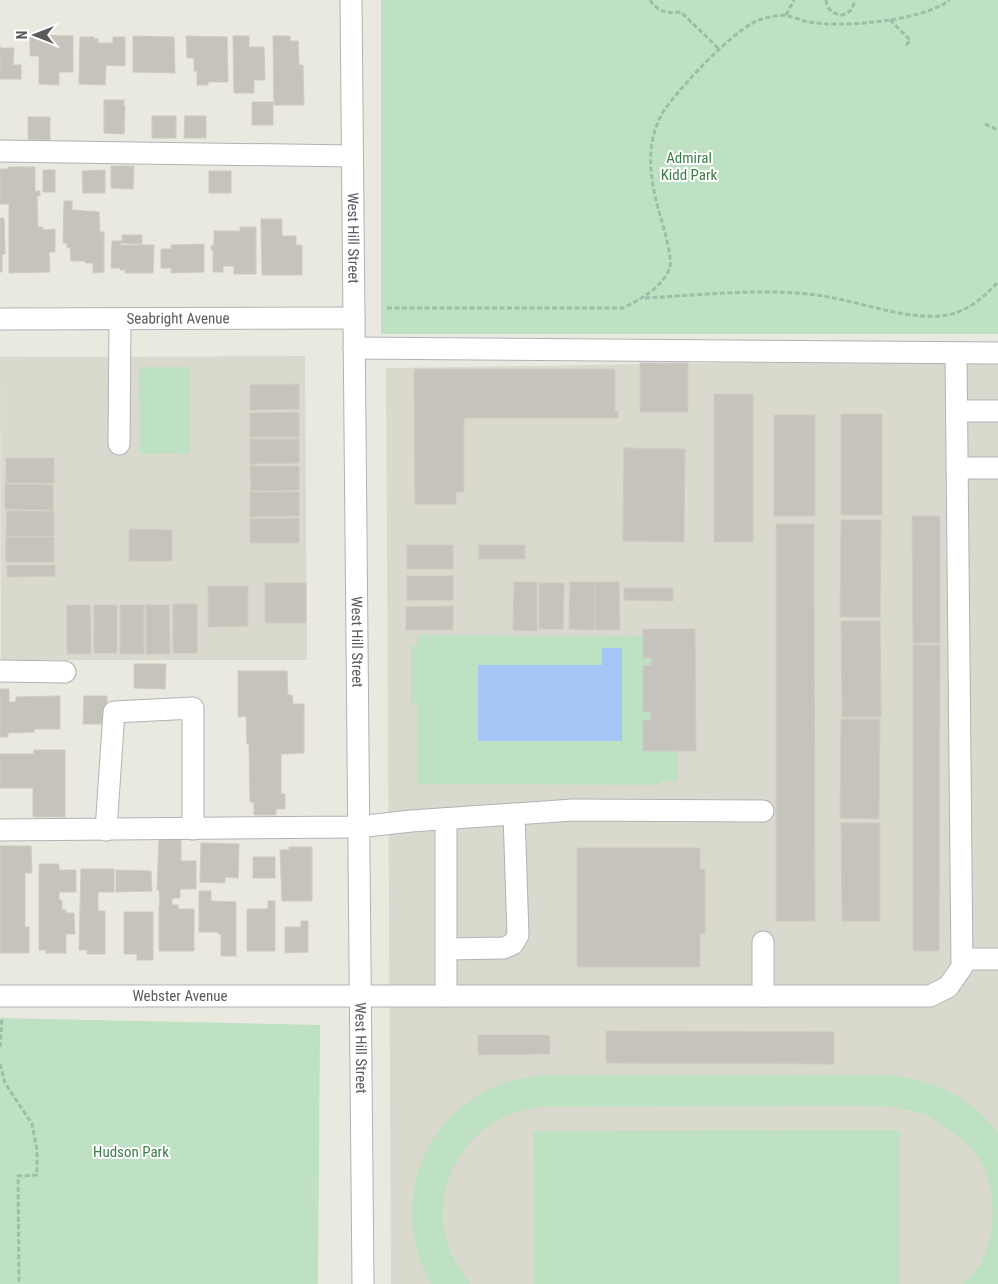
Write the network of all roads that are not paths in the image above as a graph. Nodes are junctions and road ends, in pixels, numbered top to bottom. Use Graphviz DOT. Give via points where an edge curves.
graph roads {
  1 [pos="351,0"];
  2 [pos="0,151"];
  3 [pos="352,156"];
  4 [pos="354,318"];
  5 [pos="0,319"];
  6 [pos="120,319"];
  7 [pos="354,348"];
  8 [pos="956,353"];
  9 [pos="998,353"];
  10 [pos="957,411"];
  11 [pos="998,411"];
  12 [pos="119,444"];
  13 [pos="957,468"];
  14 [pos="998,468"];
  15 [pos="0,671"];
  16 [pos="65,672"];
  17 [pos="763,810"];
  18 [pos="514,814"];
  19 [pos="446,819"];
  20 [pos="358,827"];
  21 [pos="193,829"];
  22 [pos="0,830"];
  23 [pos="106,830"];
  24 [pos="763,942"];
  25 [pos="447,950"];
  26 [pos="962,959"];
  27 [pos="998,959"];
  28 [pos="2,996"];
  29 [pos="360,996"];
  30 [pos="446,996"];
  31 [pos="763,996"];
  32 [pos="363,1284"];
  1 -- 3 [label="street, West Hill Street"];
  2 -- 3 [label="street"];
  3 -- 4 [label="street, West Hill Street"];
  4 -- 6 [label="street, Seabright Avenue"];
  4 -- 7 [label="street, West Hill Street"];
  5 -- 6 [label="street, Seabright Avenue"];
  6 -- 12 [label="street"];
  7 -- 8 [label="street"];
  7 -- 20 [label="street, West Hill Street"];
  8 -- 9 [label="street"];
  8 -- 10 [label="street"];
  10 -- 11 [label="street"];
  10 -- 13 [label="street"];
  13 -- 14 [label="street"];
  13 -- 26 [label="street"];
  15 -- 16 [label="street"];
  17 -- 18 [label="street" via="573,810"];
  18 -- 19 [label="street"];
  18 -- 25 [label="street" via="518,935 512,944 504,948"];
  19 -- 20 [label="street"];
  19 -- 25 [label="street"];
  20 -- 21 [label="street"];
  20 -- 29 [label="street, West Hill Street"];
  21 -- 23 [label="street"];
  21 -- 23 [label="street" via="193,708 114,712"];
  22 -- 23 [label="street"];
  24 -- 31 [label="street"];
  25 -- 30 [label="street"];
  26 -- 27 [label="street"];
  26 -- 31 [label="street, Webster Avenue" via="962,967 948,987 930,996"];
  28 -- 29 [label="street, Webster Avenue"];
  29 -- 30 [label="street, Webster Avenue"];
  29 -- 32 [label="street, West Hill Street"];
  30 -- 31 [label="street, Webster Avenue"];
}
